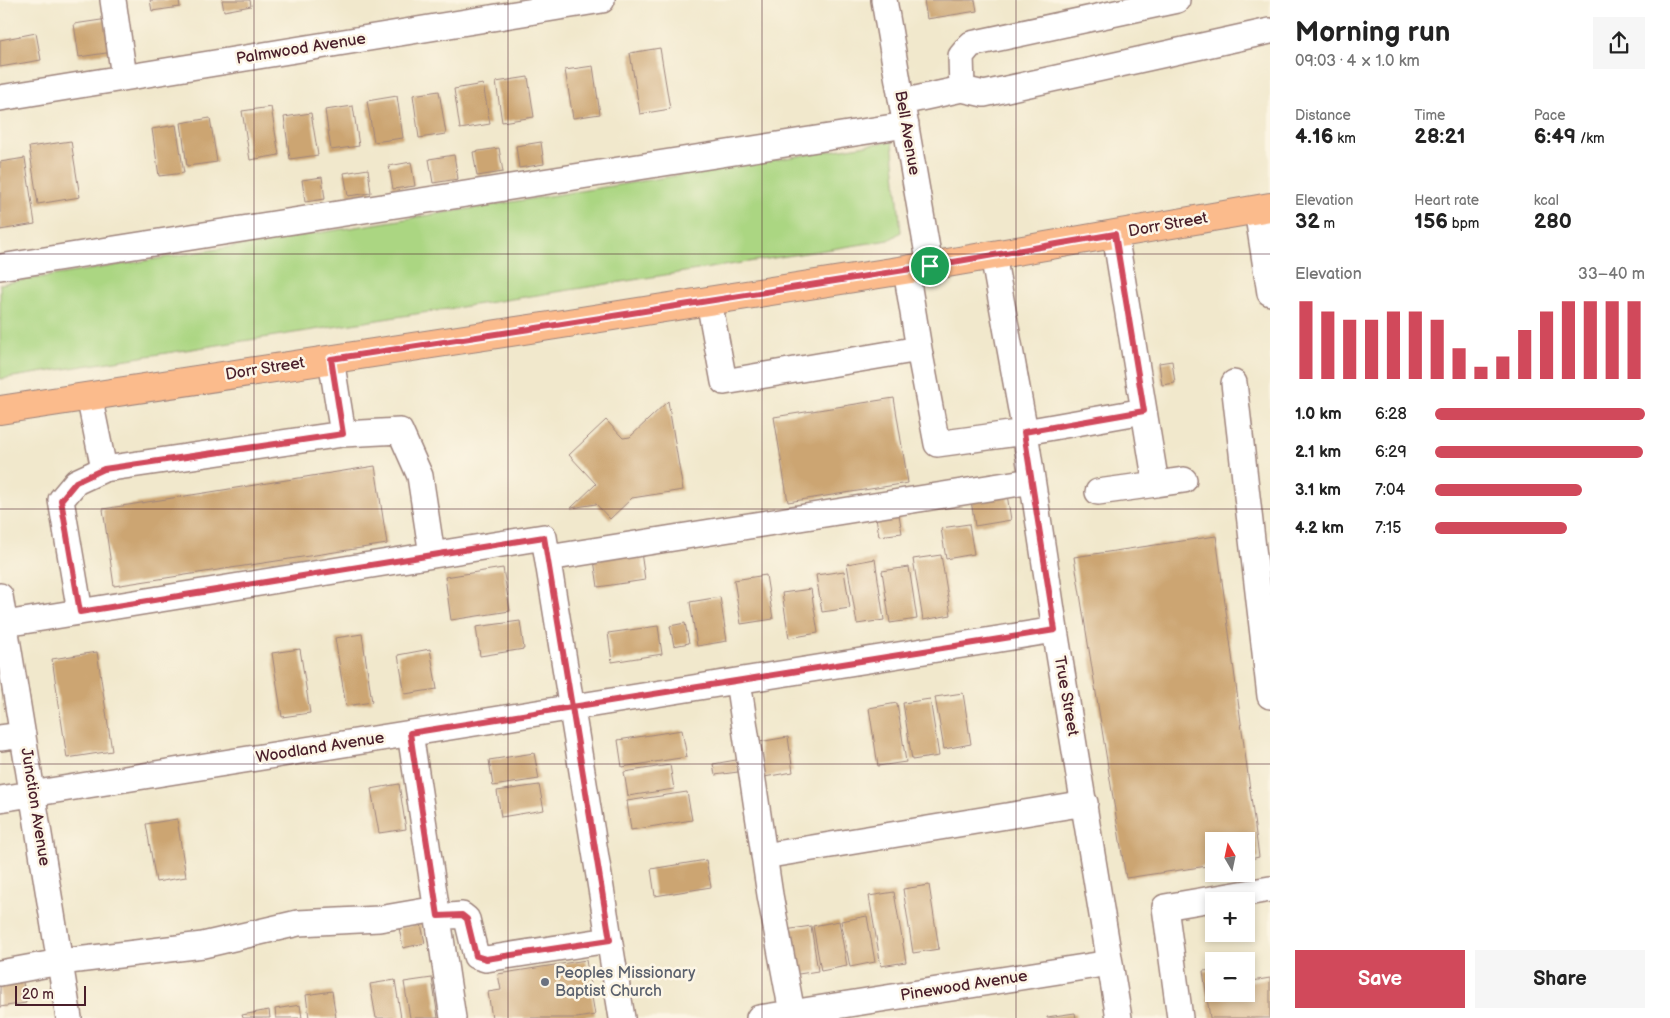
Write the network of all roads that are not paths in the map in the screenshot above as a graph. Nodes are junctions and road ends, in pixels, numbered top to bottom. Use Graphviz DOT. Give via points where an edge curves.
graph roads {
  1 [pos="113,0"];
  2 [pos="602,0"];
  3 [pos="884,0"];
  4 [pos="1177,0"];
  5 [pos="1270,31"];
  6 [pos="124,77"];
  7 [pos="962,90"];
  8 [pos="0,98"];
  9 [pos="904,113"];
  10 [pos="1263,208"];
  11 [pos="1115,234"];
  12 [pos="993,255"];
  13 [pos="0,267"];
  14 [pos="918,268"];
  15 [pos="1269,281"];
  16 [pos="709,301"];
  17 [pos="919,349"];
  18 [pos="331,359"];
  19 [pos="1234,383"];
  20 [pos="88,396"];
  21 [pos="0,410"];
  22 [pos="1144,411"];
  23 [pos="1024,432"];
  24 [pos="343,434"];
  25 [pos="104,469"];
  26 [pos="1032,480"];
  27 [pos="1184,480"];
  28 [pos="1156,484"];
  29 [pos="1098,492"];
  30 [pos="546,548"];
  31 [pos="432,556"];
  32 [pos="0,596"];
  33 [pos="80,612"];
  34 [pos="5,624"];
  35 [pos="1055,630"];
  36 [pos="738,681"];
  37 [pos="7,683"];
  38 [pos="1270,696"];
  39 [pos="572,707"];
  40 [pos="410,733"];
  41 [pos="11,736"];
  42 [pos="33,794"];
  43 [pos="0,799"];
  44 [pos="1084,802"];
  45 [pos="764,856"];
  46 [pos="1270,889"];
  47 [pos="437,913"];
  48 [pos="610,940"];
  49 [pos="60,962"];
  50 [pos="1110,963"];
  51 [pos="0,973"];
  52 [pos="792,1015"];
  53 [pos="70,1018"];
  54 [pos="454,1018"];
  55 [pos="622,1018"];
  56 [pos="759,1018"];
  57 [pos="1119,1018"];
  58 [pos="1180,1018"];
  1 -- 6 [label="street"];
  2 -- 6 [label="street, Palmwood Avenue"];
  3 -- 9 [label="street, Bell Avenue"];
  4 -- 7 [label="street" via="971,44 961,56"];
  5 -- 7 [label="street" via="984,94"];
  6 -- 8 [label="street, Palmwood Avenue"];
  7 -- 9 [label="street"];
  9 -- 13 [label="street"];
  9 -- 14 [label="street, Bell Avenue"];
  10 -- 11 [label="main road, Dorr Street"];
  10 -- 15 [label="street"];
  11 -- 12 [label="main road, Dorr Street"];
  11 -- 22 [label="street"];
  12 -- 14 [label="main road, Dorr Street"];
  12 -- 23 [label="street, True Street"];
  14 -- 16 [label="main road, Dorr Street"];
  14 -- 17 [label="street, Bell Avenue"];
  16 -- 17 [label="street" via="724,382"];
  16 -- 18 [label="main road, Dorr Street"];
  17 -- 23 [label="street, Bell Avenue" via="937,444"];
  18 -- 20 [label="main road, Dorr Street"];
  18 -- 24 [label="street"];
  19 -- 38 [label="street"];
  20 -- 21 [label="main road, Dorr Street"];
  20 -- 25 [label="street"];
  22 -- 23 [label="street"];
  22 -- 28 [label="street"];
  23 -- 26 [label="street, True Street"];
  24 -- 25 [label="street"];
  24 -- 31 [label="street" via="400,431 420,476"];
  25 -- 33 [label="street" via="76,482 61,500"];
  26 -- 30 [label="street"];
  26 -- 35 [label="street, True Street"];
  27 -- 28 [label="street"];
  28 -- 29 [label="street"];
  30 -- 31 [label="street"];
  30 -- 39 [label="street"];
  31 -- 33 [label="street"];
  32 -- 34 [label="street, Junction Avenue"];
  33 -- 34 [label="street"];
  34 -- 37 [label="street, Junction Avenue"];
  35 -- 36 [label="street, Woodland Avenue"];
  35 -- 44 [label="street, True Street"];
  36 -- 39 [label="street, Woodland Avenue"];
  36 -- 45 [label="street"];
  37 -- 41 [label="street, Junction Avenue"];
  39 -- 40 [label="street, Woodland Avenue"];
  39 -- 48 [label="street"];
  40 -- 42 [label="street, Woodland Avenue"];
  40 -- 47 [label="street"];
  41 -- 42 [label="street, Junction Avenue"];
  42 -- 43 [label="street, Woodland Avenue"];
  42 -- 49 [label="street, Junction Avenue"];
  44 -- 45 [label="street"];
  44 -- 50 [label="street, True Street"];
  45 -- 52 [label="street"];
  46 -- 58 [label="street" via="1165,907"];
  47 -- 48 [label="street" via="462,915 467,919 476,956 486,959"];
  47 -- 49 [label="street" via="298,923 203,945"];
  47 -- 54 [label="street"];
  48 -- 55 [label="street"];
  49 -- 51 [label="street"];
  49 -- 53 [label="street, Junction Avenue"];
  50 -- 52 [label="street, Pinewood Avenue"];
  50 -- 57 [label="street, True Street"];
  52 -- 56 [label="street, Pinewood Avenue"];
}
